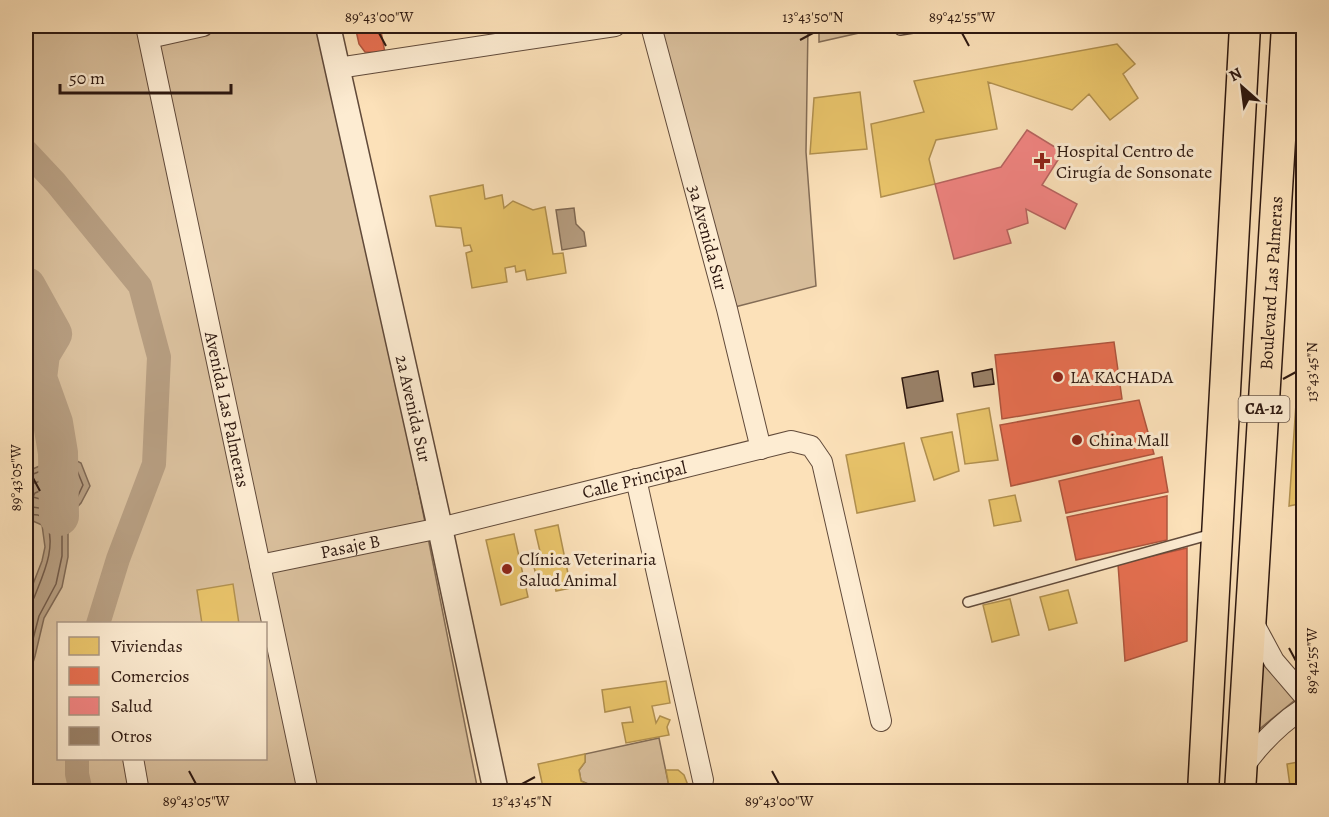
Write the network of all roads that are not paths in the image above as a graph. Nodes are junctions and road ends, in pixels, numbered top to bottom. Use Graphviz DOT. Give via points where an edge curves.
graph roads {
  1 [pos="203,26"];
  2 [pos="328,26"];
  3 [pos="615,26"];
  4 [pos="651,26"];
  5 [pos="925,26"];
  6 [pos="1245,26"];
  7 [pos="1287,26"];
  8 [pos="900,30"];
  9 [pos="148,32"];
  10 [pos="338,68"];
  11 [pos="761,449"];
  12 [pos="636,479"];
  13 [pos="440,528"];
  14 [pos="1217,532"];
  15 [pos="260,565"];
  16 [pos="968,602"];
  17 [pos="1250,615"];
  18 [pos="1304,696"];
  19 [pos="1304,708"];
  20 [pos="881,721"];
  21 [pos="133,760"];
  22 [pos="703,780"];
  23 [pos="1240,781"];
  24 [pos="139,792"];
  25 [pos="308,792"];
  26 [pos="496,792"];
  27 [pos="1203,792"];
  1 -- 9 [label="street"];
  2 -- 10 [label="street, 2a Avenida Sur"];
  3 -- 10 [label="street"];
  4 -- 11 [label="street, 3a Avenida Sur"];
  5 -- 8 [label="lane"];
  6 -- 14 [label="main road"];
  7 -- 17 [label="main road, Boulevard Las Palmeras / CA-12"];
  9 -- 15 [label="street, Avenida Las Palmeras"];
  10 -- 13 [label="street, 2a Avenida Sur"];
  11 -- 12 [label="street, Calle Principal"];
  11 -- 20 [label="street, Calle Principal" via="791,441 812,446 822,462"];
  12 -- 13 [label="street, Calle Principal"];
  12 -- 22 [label="street"];
  13 -- 15 [label="street, Pasaje B"];
  13 -- 26 [label="street, 2a Avenida Sur"];
  14 -- 16 [label="lane"];
  14 -- 27 [label="main road"];
  15 -- 25 [label="street, Avenida Las Palmeras"];
  17 -- 18 [label="street" via="1274,661"];
  17 -- 23 [label="main road, Boulevard Las Palmeras / CA-12"];
  19 -- 23 [label="street" via="1254,752"];
  21 -- 24 [label="street"];
}
